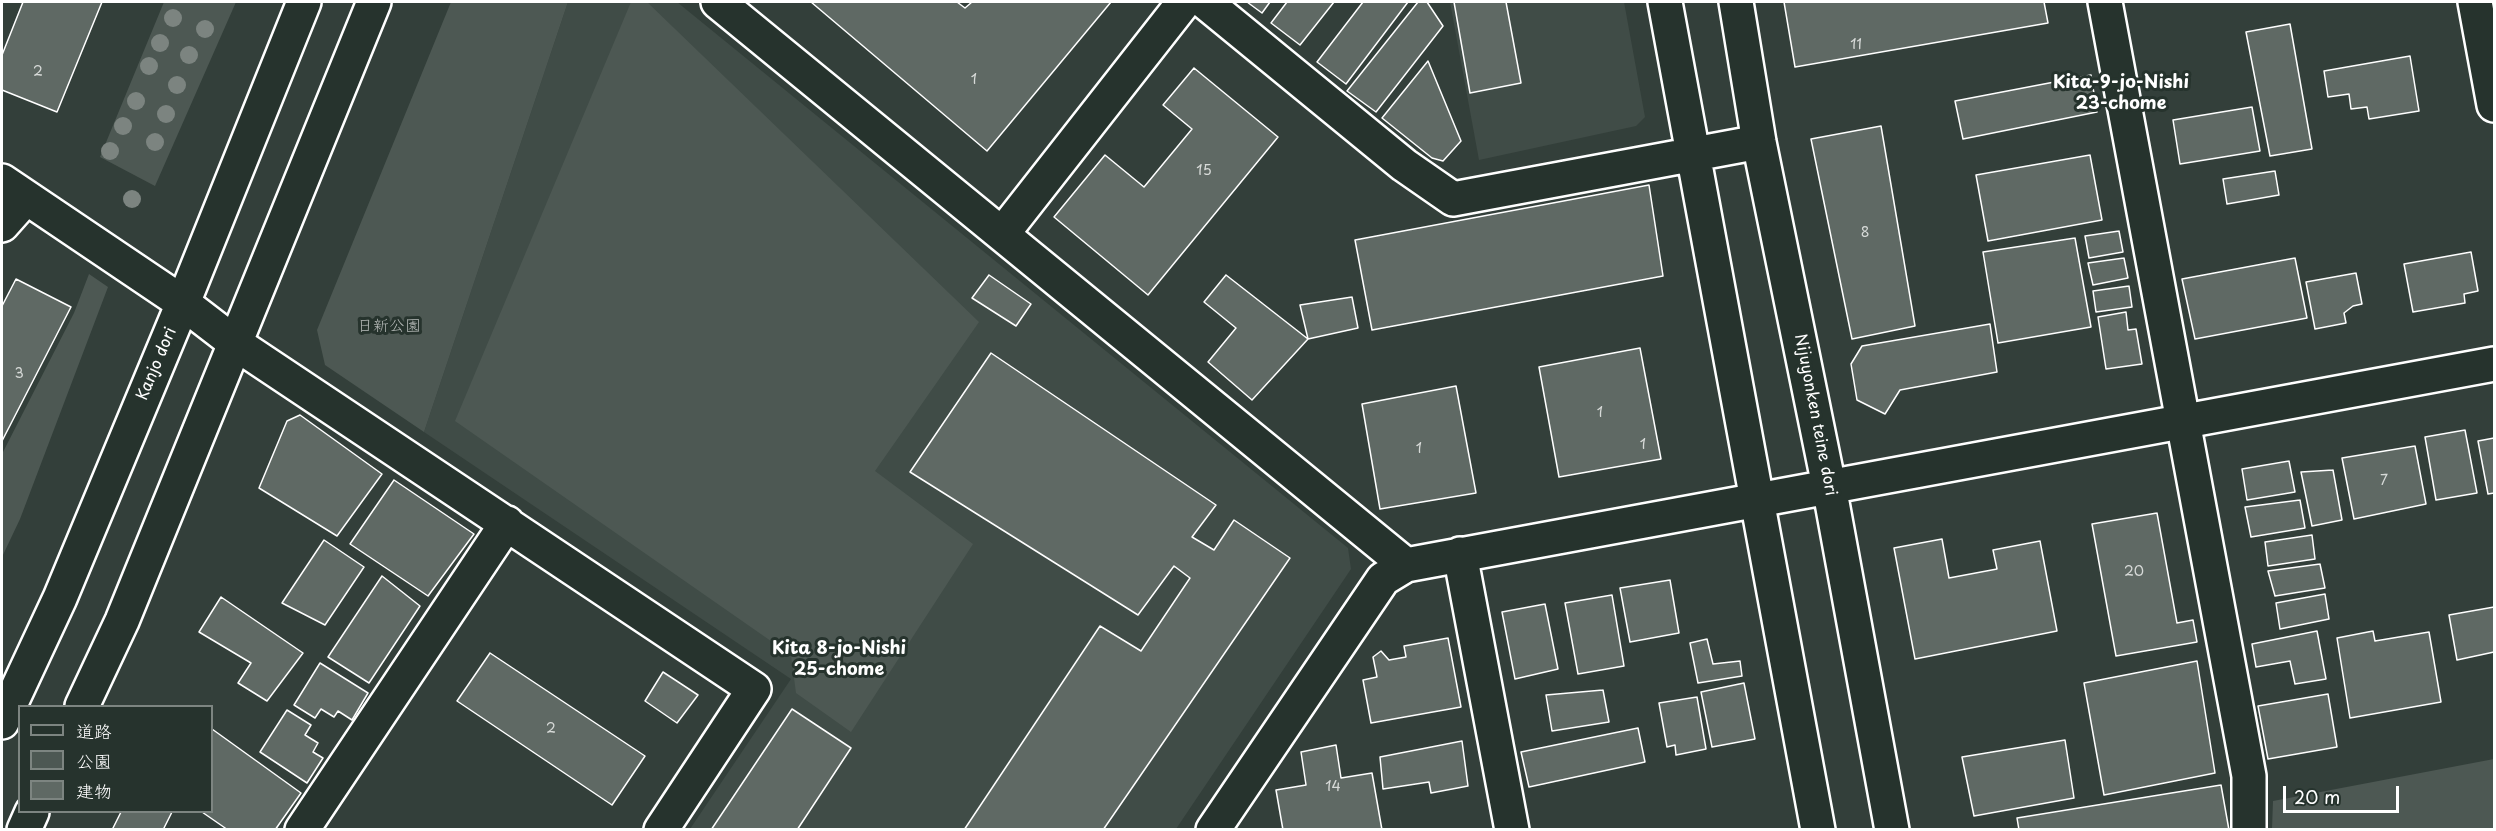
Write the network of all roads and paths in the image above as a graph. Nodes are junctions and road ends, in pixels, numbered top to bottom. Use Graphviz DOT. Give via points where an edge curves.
graph roads {
  1 [pos="304,2"];
  2 [pos="374,2"];
  3 [pos="718,2"];
  4 [pos="1184,2"];
  5 [pos="1205,2"];
  6 [pos="1665,2"];
  7 [pos="1736,2"];
  8 [pos="2105,2"];
  9 [pos="2475,2"];
  10 [pos="2494,105"];
  11 [pos="1759,142"];
  12 [pos="1693,154"];
  13 [pos="14,189"];
  14 [pos="2,225"];
  15 [pos="1003,233"];
  16 [pos="183,303"];
  17 [pos="235,343"];
  18 [pos="2494,364"];
  19 [pos="2183,420"];
  20 [pos="1829,486"];
  21 [pos="1756,500"];
  22 [pos="507,523"];
  23 [pos="1460,554"];
  24 [pos="1406,565"];
  25 [pos="82,705"];
  26 [pos="2,722"];
  27 [pos="32,813"];
  28 [pos="24,830"];
  29 [pos="302,830"];
  30 [pos="661,830"];
  31 [pos="1213,830"];
  32 [pos="1512,830"];
  33 [pos="1818,830"];
  34 [pos="1892,830"];
  35 [pos="2249,830"];
  1 -- 16 [label="street, Kanjo dori"];
  2 -- 17 [label="street"];
  3 -- 15 [label="street"];
  4 -- 15 [label="street"];
  5 -- 12 [label="street" via="1404,165 1453,199"];
  6 -- 12 [label="street"];
  7 -- 11 [label="street, Nijuyonken teine dori"];
  8 -- 19 [label="street"];
  9 -- 10 [label="street"];
  11 -- 12 [label="street"];
  11 -- 20 [label="street, Nijuyonken teine dori"];
  12 -- 21 [label="street"];
  13 -- 14 [label="street"];
  13 -- 16 [label="street"];
  15 -- 24 [label="street"];
  16 -- 17 [label="street"];
  16 -- 26 [label="street, Kanjo dori" via="60,598"];
  17 -- 22 [label="street"];
  17 -- 25 [label="street" via="122,621"];
  18 -- 19 [label="street"];
  19 -- 20 [label="street"];
  19 -- 35 [label="street" via="2249,776"];
  20 -- 21 [label="street"];
  20 -- 34 [label="street, Nijuyonken teine dori"];
  21 -- 23 [label="street"];
  21 -- 33 [label="street"];
  22 -- 29 [label="street"];
  22 -- 30 [label="street" via="754,689"];
  23 -- 24 [label="street"];
  23 -- 32 [label="street"];
  24 -- 31 [label="street" via="1383,579"];
  27 -- 28 [label="street"];
}
